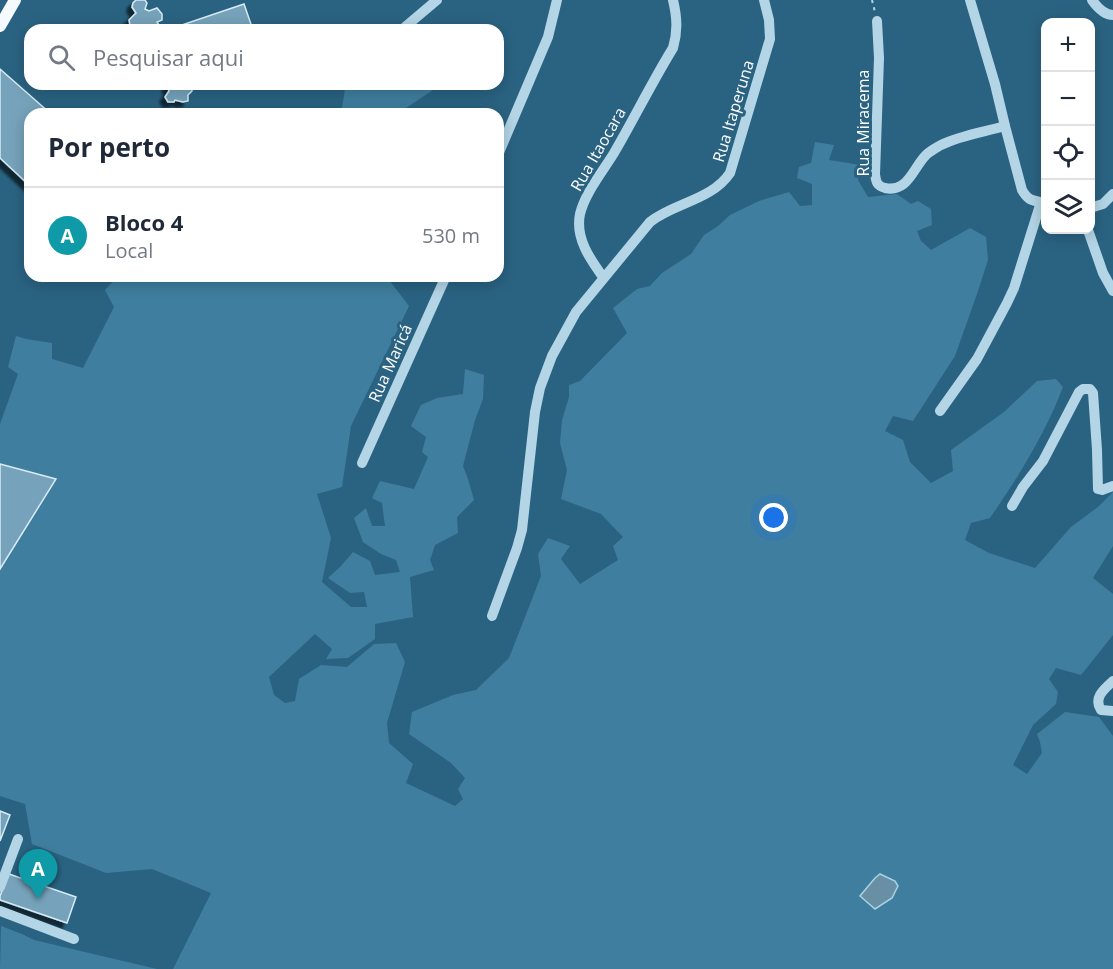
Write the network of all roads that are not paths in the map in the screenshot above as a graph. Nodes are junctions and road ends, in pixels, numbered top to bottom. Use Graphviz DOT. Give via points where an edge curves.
graph roads {
  1 [pos="15,0"];
  2 [pos="437,0"];
  3 [pos="557,0"];
  4 [pos="673,0"];
  5 [pos="764,0"];
  6 [pos="970,0"];
  7 [pos="1092,0"];
  8 [pos="1113,15"];
  9 [pos="877,21"];
  10 [pos="409,24"];
  11 [pos="0,26"];
  12 [pos="1005,126"];
  13 [pos="504,141"];
  14 [pos="1113,194"];
  15 [pos="1041,203"];
  16 [pos="1095,207"];
  17 [pos="1041,209"];
  18 [pos="1089,234"];
  19 [pos="603,277"];
  20 [pos="443,282"];
  21 [pos="1113,291"];
  22 [pos="940,411"];
  23 [pos="362,463"];
  24 [pos="1113,486"];
  25 [pos="1012,506"];
  26 [pos="492,616"];
  27 [pos="1113,674"];
  28 [pos="1109,685"];
  29 [pos="1108,711"];
  30 [pos="18,839"];
  31 [pos="0,887"];
  32 [pos="0,911"];
  33 [pos="74,939"];
  1 -- 11 [label="main road"];
  2 -- 10 [label="street"];
  3 -- 13 [label="street" via="548,37"];
  4 -- 19 [label="street, Rua Itaocara" via="677,30 673,48 580,215 584,247"];
  5 -- 19 [label="street, Rua Itaperuna" via="770,39 730,173 711,191 650,222"];
  6 -- 12 [label="street"];
  7 -- 8 [label="street" via="1099,9"];
  9 -- 12 [label="street, Rua Miracema" via="874,174 880,186 887,189 905,184 923,157 952,140"];
  12 -- 15 [label="street" via="1022,190 1032,201"];
  14 -- 16 [label="street" via="1104,204"];
  17 -- 22 [label="street" via="1007,303 977,359"];
  18 -- 21 [label="street"];
  19 -- 26 [label="street" via="576,312 540,388 522,530"];
  20 -- 23 [label="street, Rua Maricá"];
  24 -- 25 [label="street" via="1098,489 1093,393 1086,388"];
  27 -- 28 [label="street"];
  28 -- 29 [label="street" via="1098,701 1099,708"];
  30 -- 31 [label="street"];
  32 -- 33 [label="street"];
}
